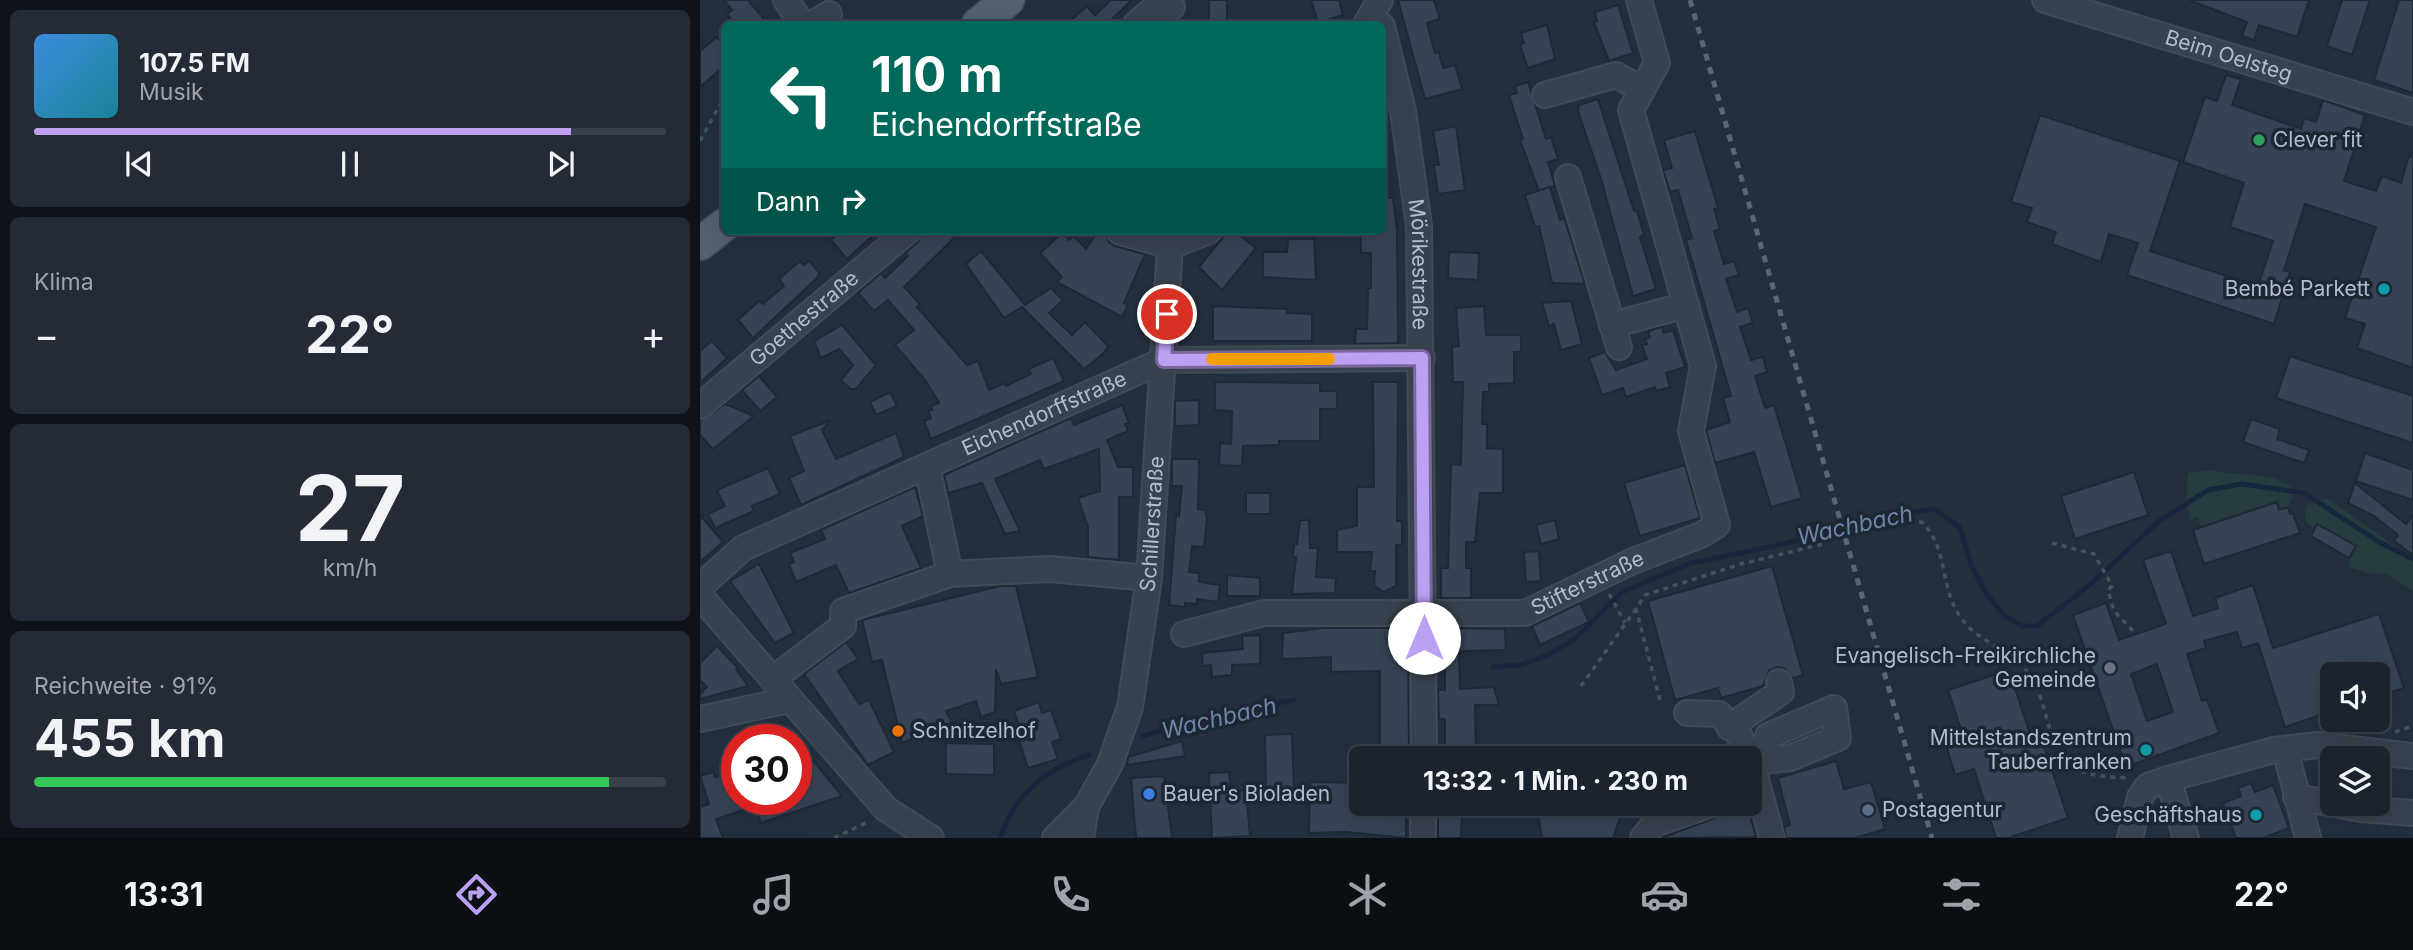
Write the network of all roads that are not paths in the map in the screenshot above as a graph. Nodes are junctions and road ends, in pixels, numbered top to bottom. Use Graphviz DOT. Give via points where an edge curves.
graph roads {
  1 [pos="786,0"];
  2 [pos="1007,0"];
  3 [pos="1639,0"];
  4 [pos="2045,0"];
  5 [pos="1172,11"];
  6 [pos="800,21"];
  7 [pos="982,21"];
  8 [pos="1140,21"];
  9 [pos="1386,47"];
  10 [pos="1642,89"];
  11 [pos="1545,94"];
  12 [pos="2413,112"];
  13 [pos="1568,177"];
  14 [pos="721,227"];
  15 [pos="903,235"];
  16 [pos="1146,235"];
  17 [pos="1171,238"];
  18 [pos="700,244"];
  19 [pos="1686,305"];
  20 [pos="1422,358"];
  21 [pos="1164,360"];
  22 [pos="700,406"];
  23 [pos="927,466"];
  24 [pos="950,574"];
  25 [pos="1149,578"];
  26 [pos="700,587"];
  27 [pos="700,596"];
  28 [pos="1424,614"];
  29 [pos="1184,634"];
  30 [pos="773,679"];
  31 [pos="1779,682"];
  32 [pos="1704,692"];
  33 [pos="789,700"];
  34 [pos="1687,713"];
  35 [pos="700,719"];
  36 [pos="1724,720"];
  37 [pos="1424,746"];
  38 [pos="1743,746"];
  39 [pos="2285,749"];
  40 [pos="2413,756"];
  41 [pos="2168,779"];
  42 [pos="2296,797"];
  43 [pos="1762,803"];
  44 [pos="1086,807"];
  45 [pos="2413,813"];
  46 [pos="1423,816"];
  47 [pos="1678,816"];
  48 [pos="902,831"];
  49 [pos="931,838"];
  50 [pos="1055,838"];
  51 [pos="1081,838"];
  52 [pos="1423,838"];
  53 [pos="1643,838"];
  54 [pos="1772,838"];
  55 [pos="2130,838"];
  56 [pos="2186,838"];
  57 [pos="2308,838"];
  1 -- 6 [label="street"];
  2 -- 7 [label="main road"];
  3 -- 10 [label="street, Stifterstraße" via="1657,63"];
  4 -- 12 [label="street, Beim Oelsteg"];
  5 -- 8 [label="street" via="1151,12"];
  9 -- 20 [label="street, Mörikestraße" via="1403,111 1419,226"];
  10 -- 11 [label="street" via="1616,75"];
  10 -- 19 [label="street, Stifterstraße" via="1631,110"];
  13 -- 19 [label="street" via="1615,336"];
  14 -- 18 [label="main road"];
  15 -- 22 [label="street, Goethestraße"];
  16 -- 17 [label="street"];
  17 -- 21 [label="street, Schillerstraße"];
  19 -- 28 [label="street, Stifterstraße" via="1703,366 1691,431 1717,525 1525,613"];
  20 -- 21 [label="street, Eichendorffstraße"];
  20 -- 28 [label="street, Mörikestraße"];
  21 -- 23 [label="street, Eichendorffstraße"];
  21 -- 25 [label="street, Schillerstraße"];
  23 -- 24 [label="street"];
  23 -- 26 [label="street, Eichendorffstraße" via="743,548"];
  24 -- 25 [label="street" via="1050,569"];
  24 -- 30 [label="street" via="844,611 843,626"];
  25 -- 44 [label="street, Schillerstraße" via="1130,707 1111,764"];
  27 -- 30 [label="street"];
  28 -- 29 [label="street, Stifterstraße" via="1264,613"];
  28 -- 37 [label="street, Mörikestraße"];
  30 -- 33 [label="street"];
  31 -- 36 [label="street" via="1781,692 1773,700"];
  32 -- 36 [label="street"];
  33 -- 35 [label="street"];
  33 -- 48 [label="street"];
  34 -- 36 [label="street"];
  36 -- 38 [label="street" via="1738,733"];
  39 -- 40 [label="street" via="2318,745"];
  39 -- 41 [label="street"];
  39 -- 42 [label="street"];
  41 -- 55 [label="street" via="2148,786 2140,797"];
  41 -- 56 [label="street"];
  42 -- 45 [label="street"];
  42 -- 57 [label="street"];
  43 -- 54 [label="street"];
  44 -- 50 [label="street, Schillerstraße"];
  44 -- 51 [label="street, Schillerstraße"];
  46 -- 52 [label="street"];
  47 -- 53 [label="street" via="1654,824"];
  48 -- 49 [label="street"];
}
